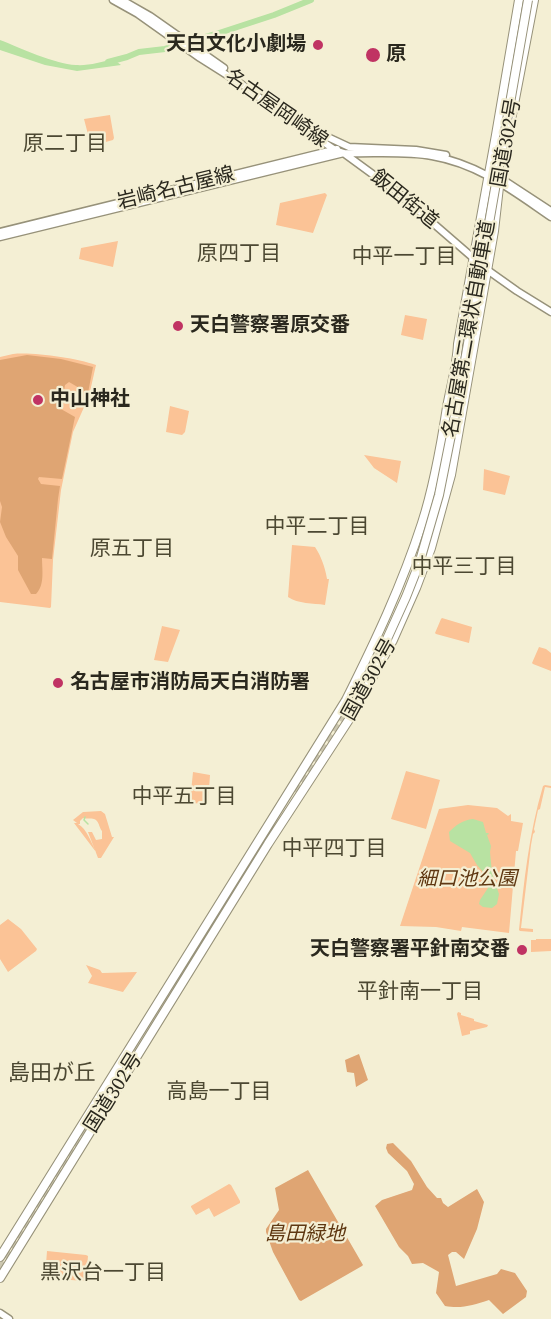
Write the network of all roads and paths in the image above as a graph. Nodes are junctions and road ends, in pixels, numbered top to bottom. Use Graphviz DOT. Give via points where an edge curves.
graph roads {
  1 [pos="113,0"];
  2 [pos="123,0"];
  3 [pos="521,0"];
  4 [pos="528,0"];
  5 [pos="534,0"];
  6 [pos="164,29"];
  7 [pos="203,57"];
  8 [pos="306,125"];
  9 [pos="352,148"];
  10 [pos="340,151"];
  11 [pos="360,154"];
  12 [pos="355,161"];
  13 [pos="489,173"];
  14 [pos="500,180"];
  15 [pos="551,211"];
  16 [pos="551,217"];
  17 [pos="0,232"];
  18 [pos="0,237"];
  19 [pos="474,259"];
  20 [pos="486,269"];
  21 [pos="551,312"];
  22 [pos="0,1257"];
  23 [pos="1,1274"];
  24 [pos="0,1313"];
  25 [pos="9,1319"];
  1 -- 6 [label="main road, 名古屋岡崎線"];
  2 -- 6 [label="main road, 名古屋岡崎線"];
  3 -- 4 [label="highway, 名古屋第二環状自動車道, bridge" via="437,483 414,563 380,649 419,564 440,495"];
  3 -- 13 [label="highway, 国道302号"];
  5 -- 14 [label="highway, 国道302号"];
  6 -- 7 [label="main road, 名古屋岡崎線"];
  7 -- 8 [label="main road, 名古屋岡崎線" via="251,85"];
  7 -- 10 [label="main road, 名古屋岡崎線"];
  8 -- 9 [label="main road, 名古屋岡崎線"];
  8 -- 10 [label="main road"];
  9 -- 10 [label="main road, 岩崎名古屋線"];
  9 -- 13 [label="main road, 名古屋岡崎線" via="435,152"];
  10 -- 11 [label="main road, 名古屋岡崎線"];
  10 -- 12 [label="main road, 飯田街道"];
  10 -- 17 [label="main road, 岩崎名古屋線"];
  10 -- 18 [label="main road, 岩崎名古屋線"];
  11 -- 12 [label="main road" via="355,155"];
  11 -- 13 [label="main road, 名古屋岡崎線" via="432,156"];
  12 -- 19 [label="main road, 飯田街道"];
  13 -- 14 [label="main road, 名古屋岡崎線"];
  13 -- 19 [label="highway, 国道302号"];
  14 -- 15 [label="main road, 名古屋岡崎線"];
  14 -- 16 [label="main road, 名古屋岡崎線"];
  14 -- 20 [label="highway, 国道302号"];
  19 -- 20 [label="main road, 飯田街道"];
  19 -- 22 [label="highway, 国道302号" via="430,494 402,581 378,636 341,707"];
  20 -- 21 [label="main road, 飯田街道"];
  20 -- 23 [label="highway, 国道302号" via="451,475 431,548 393,640 350,718"];
  24 -- 25 [label="main road"];
}
